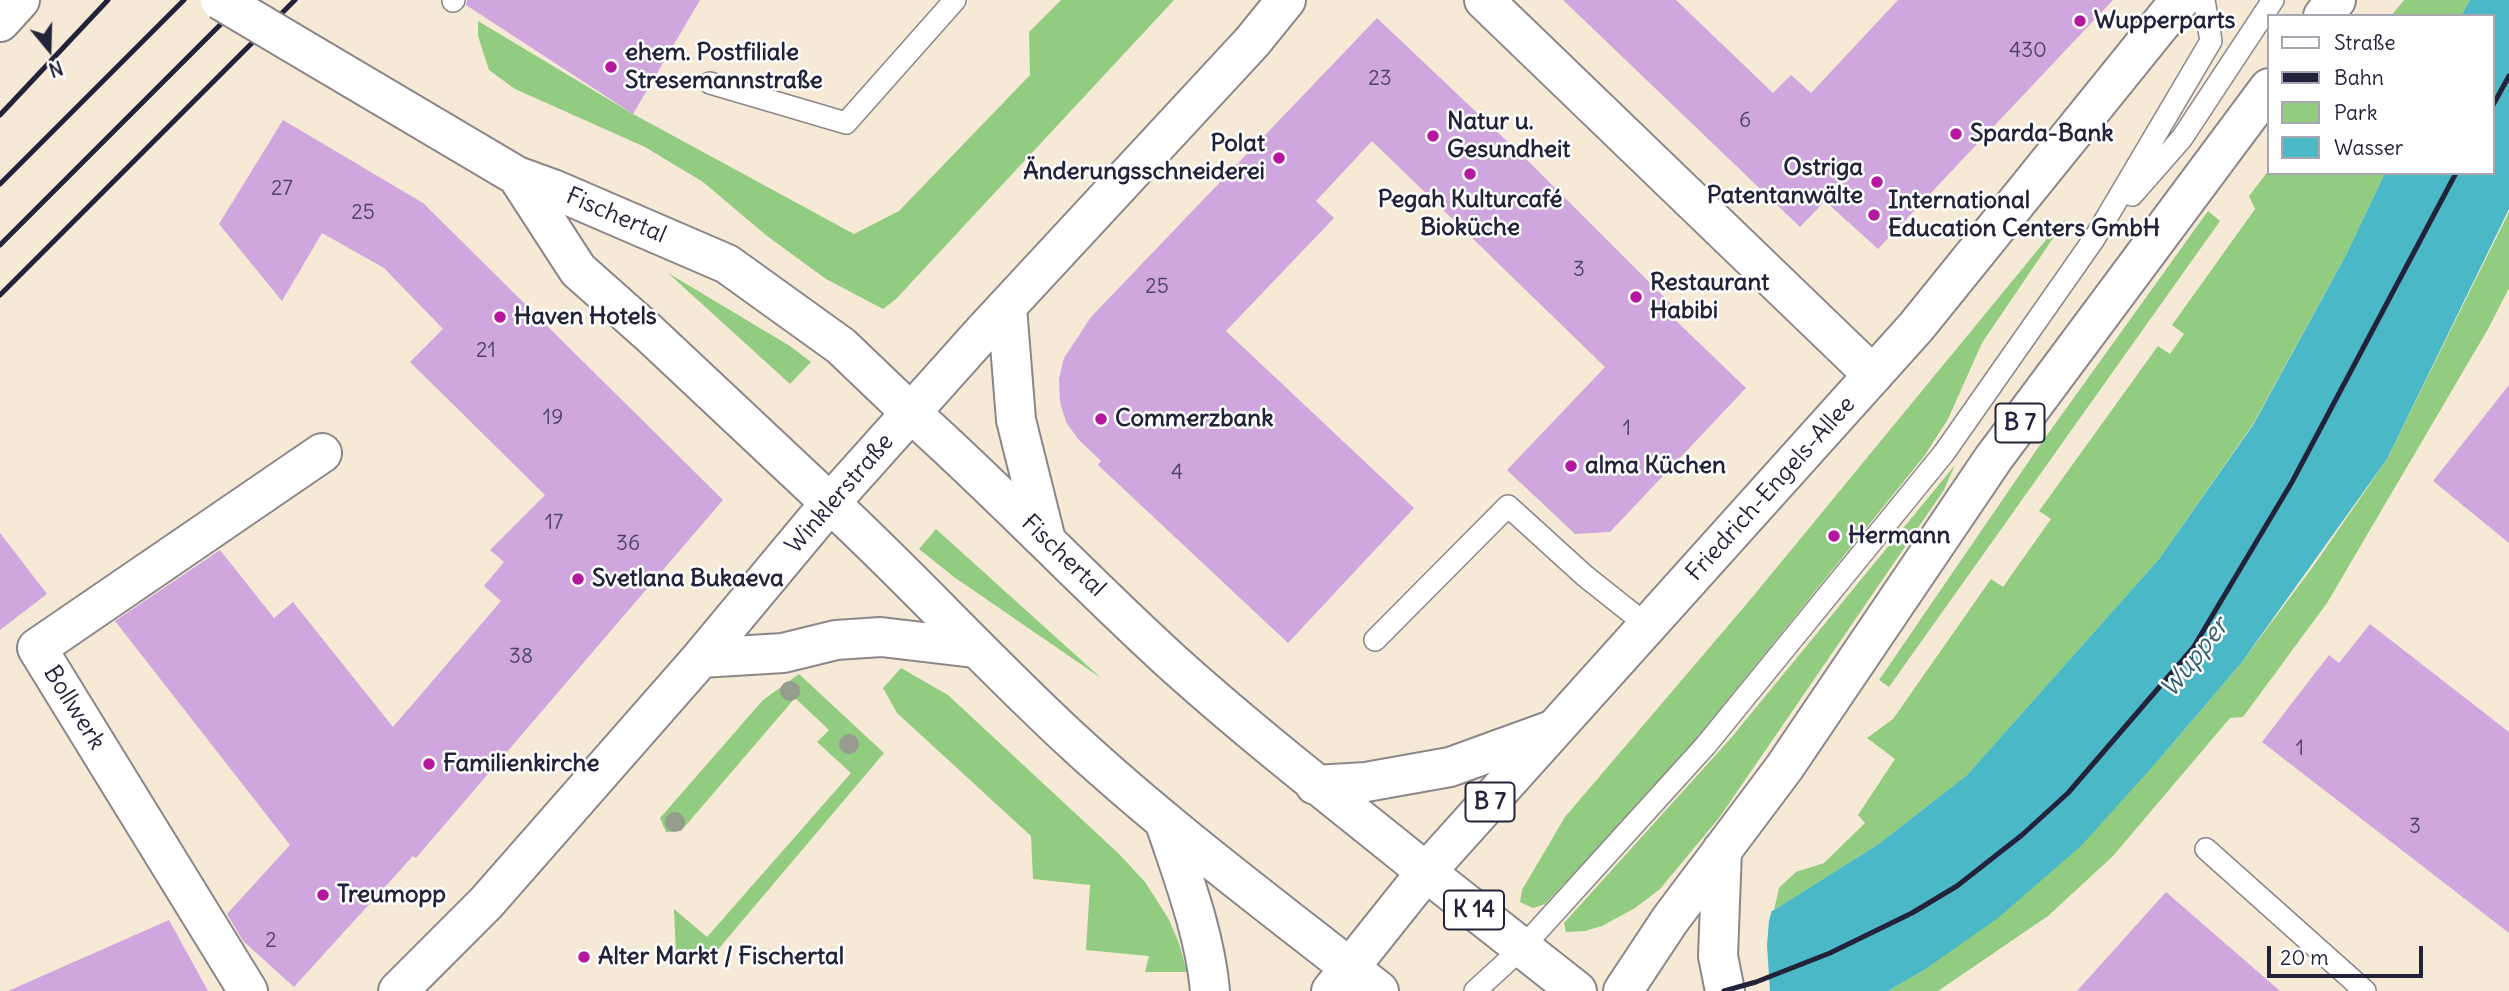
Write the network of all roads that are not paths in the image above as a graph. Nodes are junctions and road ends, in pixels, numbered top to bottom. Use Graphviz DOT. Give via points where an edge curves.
graph roads {
  1 [pos="20,0"];
  2 [pos="220,0"];
  3 [pos="955,0"];
  4 [pos="1286,0"];
  5 [pos="1484,0"];
  6 [pos="2180,0"];
  7 [pos="2204,0"];
  8 [pos="2273,0"];
  9 [pos="2336,0"];
  10 [pos="2325,14"];
  11 [pos="0,22"];
  12 [pos="710,83"];
  13 [pos="2268,89"];
  14 [pos="517,176"];
  15 [pos="2094,239"];
  16 [pos="1007,307"];
  17 [pos="1873,375"];
  18 [pos="911,412"];
  19 [pos="322,453"];
  20 [pos="830,503"];
  21 [pos="1047,542"];
  22 [pos="1648,626"];
  23 [pos="1376,640"];
  24 [pos="974,648"];
  25 [pos="701,658"];
  26 [pos="1552,730"];
  27 [pos="1315,785"];
  28 [pos="1165,823"];
  29 [pos="2206,849"];
  30 [pos="1722,850"];
  31 [pos="1426,872"];
  32 [pos="1520,957"];
  33 [pos="1210,982"];
  34 [pos="1353,983"];
  35 [pos="248,991"];
  36 [pos="398,991"];
  37 [pos="1475,991"];
  38 [pos="1577,991"];
  39 [pos="1623,991"];
  40 [pos="1725,991"];
  41 [pos="2365,991"];
  1 -- 11 [label="main road"];
  2 -- 14 [label="main road, Fischertal / K 14, bridge"];
  3 -- 12 [label="lane" via="846,123"];
  4 -- 16 [label="main road, Winklerstraße"];
  5 -- 17 [label="main road"];
  6 -- 17 [label="main road, Friedrich-Engels-Allee / B 7"];
  7 -- 15 [label="lane" via="2211,41"];
  8 -- 15 [label="lane" via="2182,138"];
  9 -- 10 [label="main road"];
  13 -- 30 [label="main road, B 7" via="1993,459 1784,768"];
  14 -- 18 [label="main road, Fischertal / K 14" via="727,264 841,346"];
  14 -- 20 [label="main road, Fischertal / K 14" via="578,270"];
  15 -- 32 [label="lane" via="1917,487 1706,746"];
  16 -- 18 [label="main road, Winklerstraße"];
  16 -- 21 [label="main road" via="1016,420"];
  17 -- 22 [label="main road, Friedrich-Engels-Allee / B 7"];
  18 -- 20 [label="main road, Winklerstraße"];
  18 -- 21 [label="main road, Fischertal / K 14"];
  19 -- 35 [label="main road, Bollwerk" via="37,648"];
  20 -- 24 [label="main road, Fischertal / K 14"];
  20 -- 25 [label="main road, Winklerstraße"];
  21 -- 27 [label="main road, Fischertal / K 14" via="1172,662"];
  22 -- 23 [label="lane" via="1508,506"];
  22 -- 26 [label="main road, Friedrich-Engels-Allee / B 7"];
  24 -- 25 [label="main road" via="881,636 836,640 783,653"];
  24 -- 28 [label="main road, Fischertal / K 14"];
  25 -- 36 [label="main road, Winklerstraße" via="495,893"];
  26 -- 27 [label="main road" via="1450,768"];
  26 -- 31 [label="main road, Friedrich-Engels-Allee / B 7"];
  27 -- 31 [label="main road, Fischertal / K 14"];
  28 -- 33 [label="main road" via="1189,894"];
  28 -- 34 [label="main road, Fischertal / K 14"];
  29 -- 41 [label="lane"];
  30 -- 39 [label="main road, B 7"];
  30 -- 40 [label="main road" via="1718,956"];
  31 -- 32 [label="main road, Fischertal / K 14"];
  31 -- 34 [label="main road, Friedrich-Engels-Allee / B 7"];
  32 -- 37 [label="lane"];
  32 -- 38 [label="main road, Fischertal / K 14"];
}
